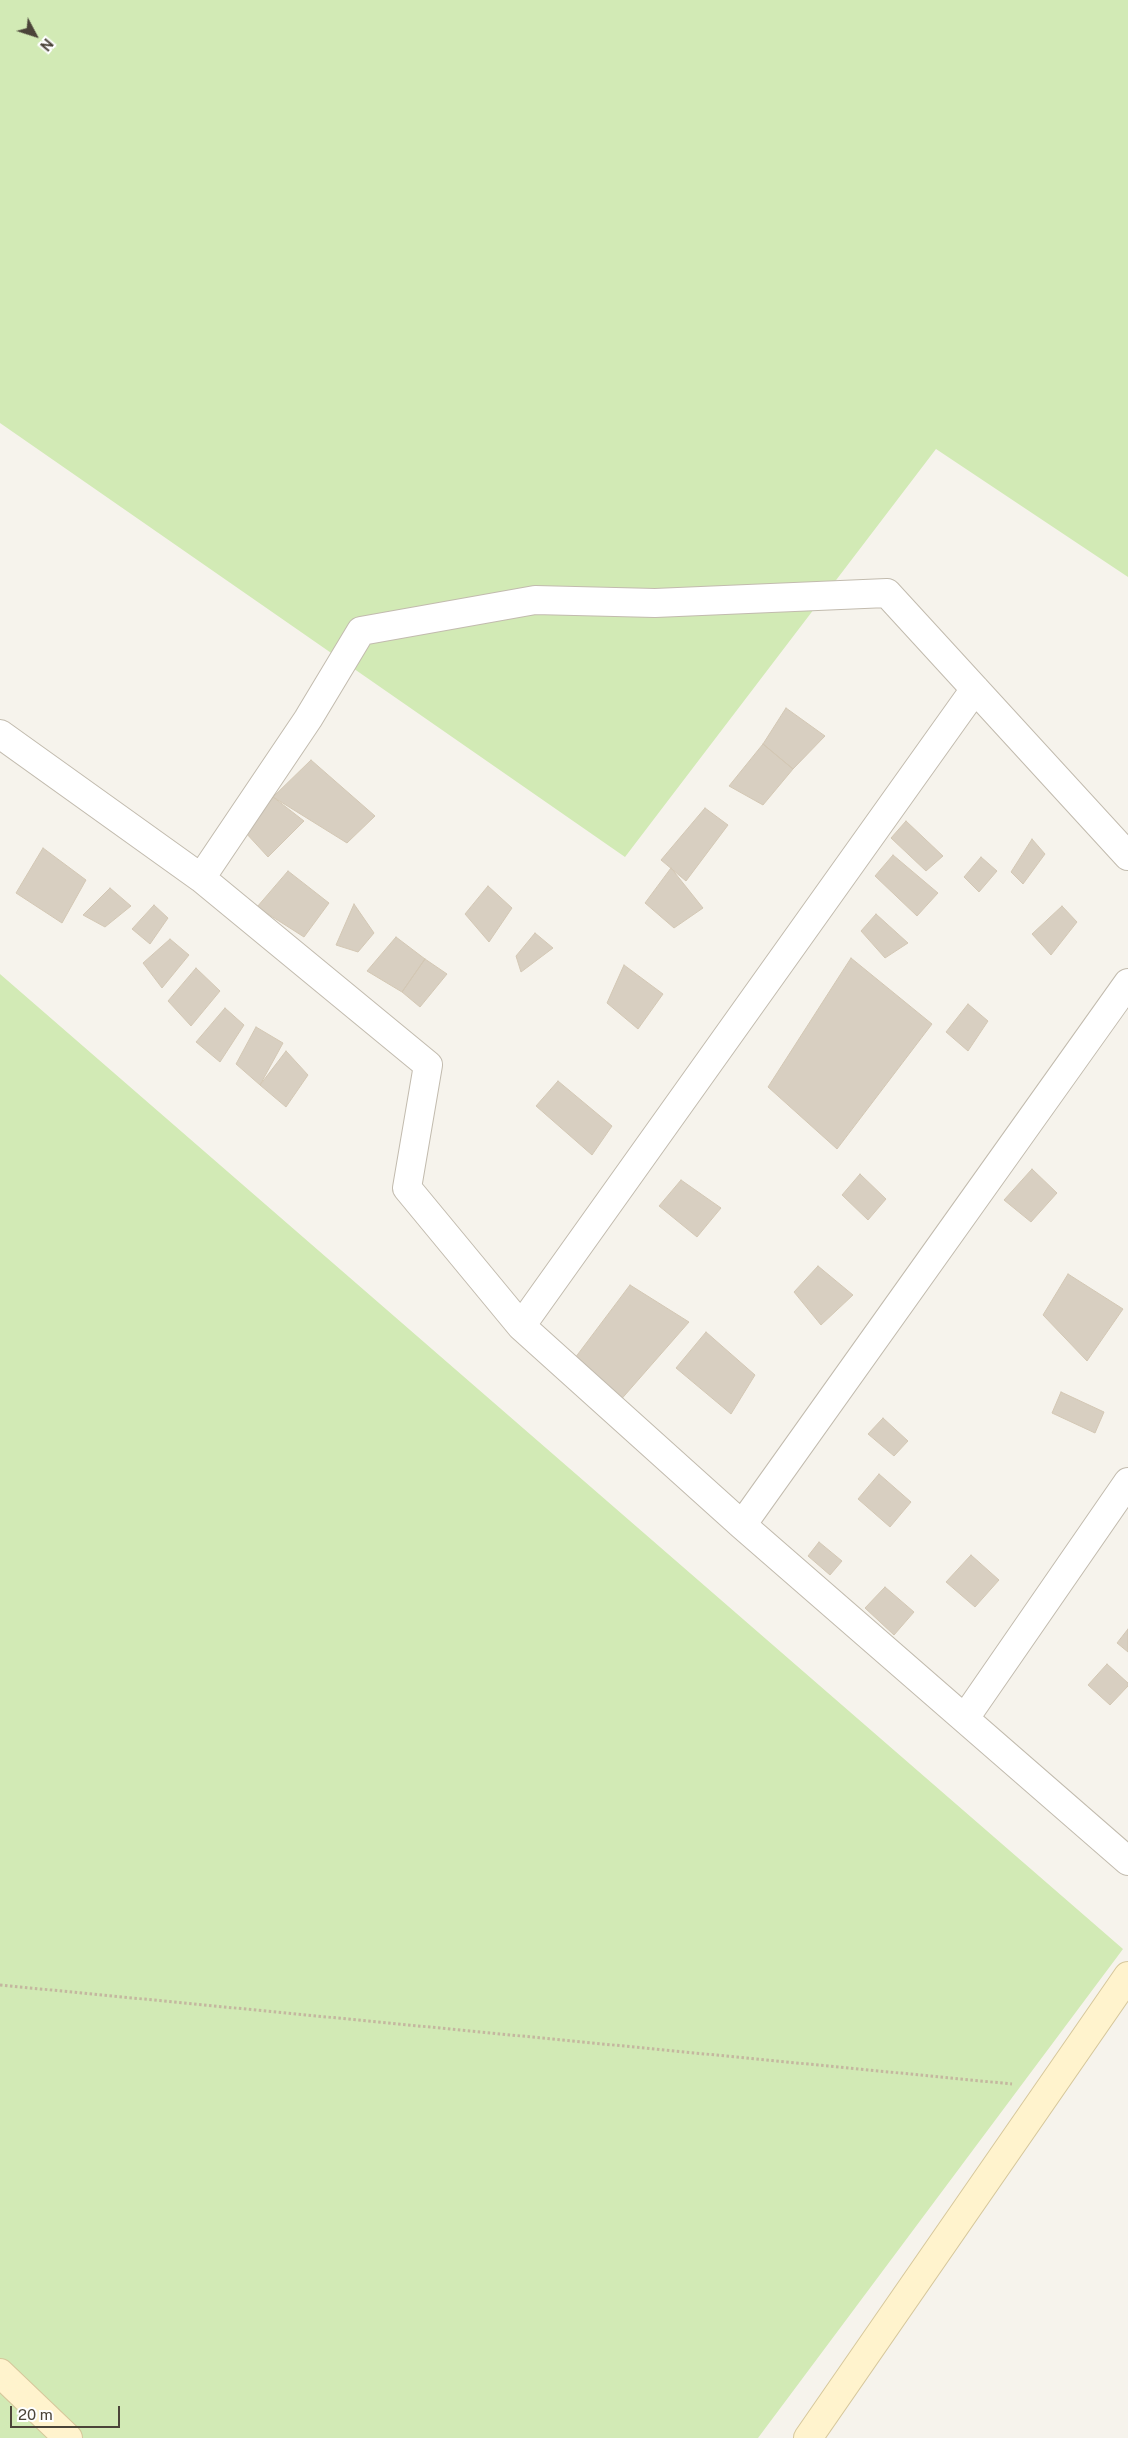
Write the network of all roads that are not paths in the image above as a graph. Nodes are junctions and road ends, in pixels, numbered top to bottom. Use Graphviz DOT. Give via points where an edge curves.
graph roads {
  1 [pos="975,689"];
  2 [pos="0,734"];
  3 [pos="1128,856"];
  4 [pos="202,878"];
  5 [pos="1128,983"];
  6 [pos="521,1326"];
  7 [pos="1128,1482"];
  8 [pos="742,1525"];
  9 [pos="965,1718"];
  10 [pos="1128,1861"];
  11 [pos="1128,1976"];
  12 [pos="0,2373"];
  13 [pos="68,2438"];
  14 [pos="808,2438"];
  1 -- 3 [label="street"];
  1 -- 4 [label="street" via="887,593 655,603 535,600 361,631 308,719"];
  1 -- 6 [label="street"];
  2 -- 4 [label="street"];
  4 -- 6 [label="street" via="428,1065 407,1188"];
  5 -- 8 [label="street"];
  6 -- 8 [label="street"];
  7 -- 9 [label="street"];
  8 -- 9 [label="street"];
  9 -- 10 [label="street"];
  11 -- 14 [label="street"];
  12 -- 13 [label="street"];
}
